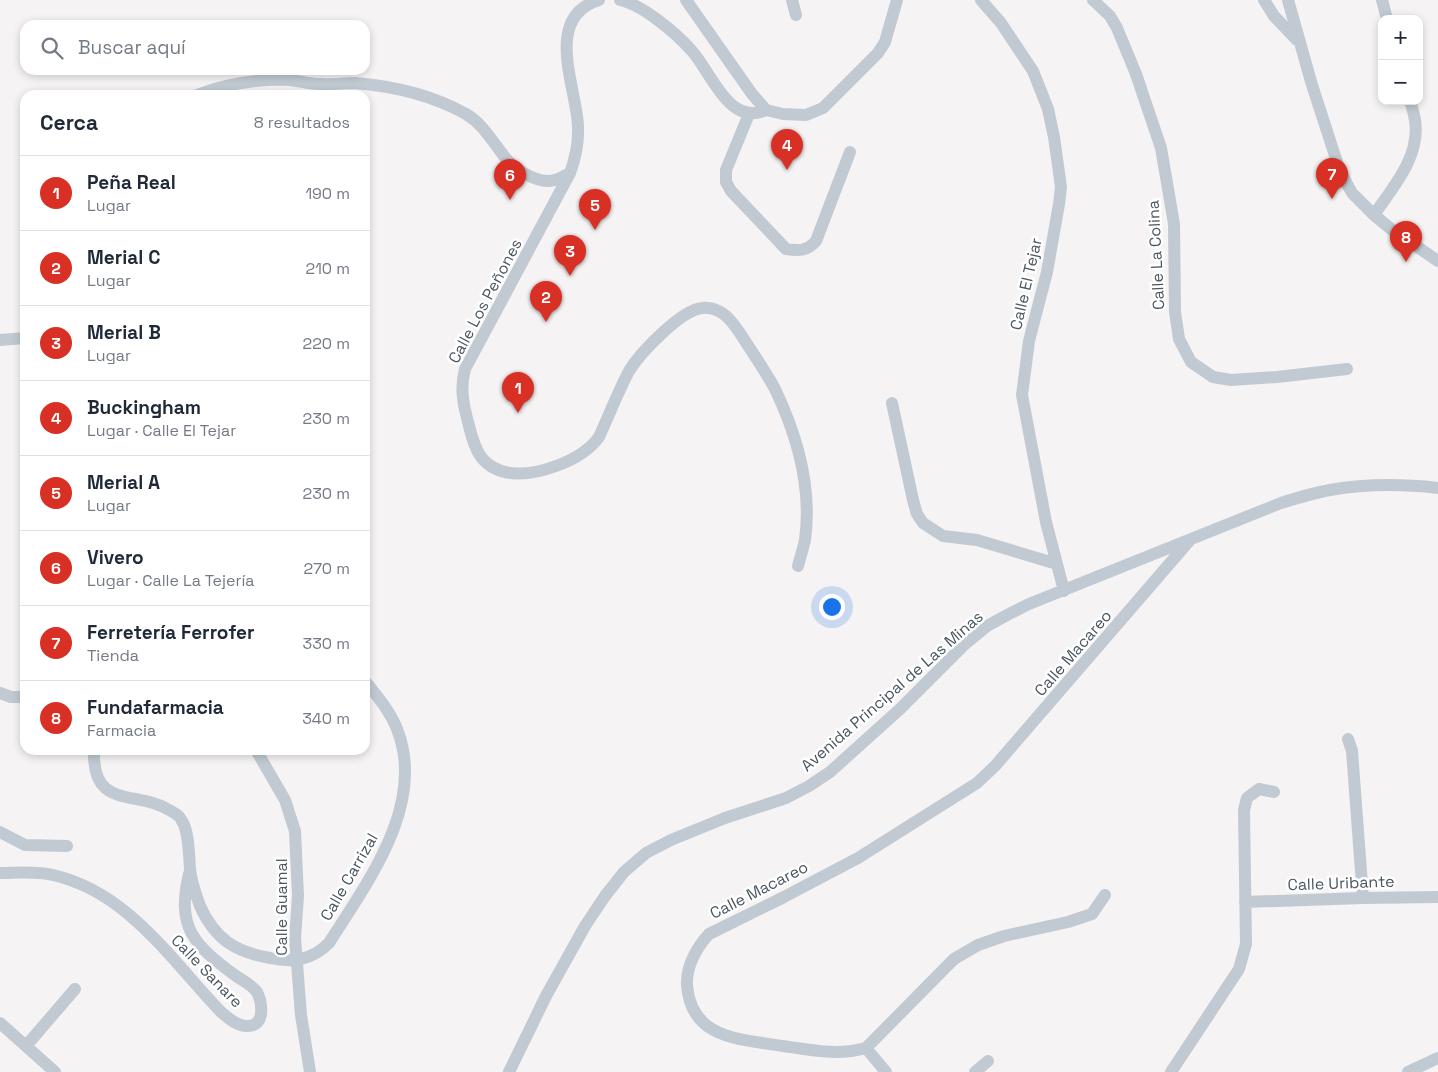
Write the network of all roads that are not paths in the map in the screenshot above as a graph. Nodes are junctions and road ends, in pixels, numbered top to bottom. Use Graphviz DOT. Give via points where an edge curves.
graph roads {
  1 [pos="599,0"];
  2 [pos="620,0"];
  3 [pos="686,0"];
  4 [pos="792,0"];
  5 [pos="897,0"];
  6 [pos="981,0"];
  7 [pos="1093,0"];
  8 [pos="1264,0"];
  9 [pos="1288,0"];
  10 [pos="1382,0"];
  11 [pos="796,15"];
  12 [pos="1386,15"];
  13 [pos="1299,42"];
  14 [pos="339,89"];
  15 [pos="211,90"];
  16 [pos="1411,105"];
  17 [pos="766,110"];
  18 [pos="749,114"];
  19 [pos="850,152"];
  20 [pos="570,173"];
  21 [pos="1374,215"];
  22 [pos="1438,261"];
  23 [pos="20,338"];
  24 [pos="0,340"];
  25 [pos="1347,369"];
  26 [pos="892,403"];
  27 [pos="1438,488"];
  28 [pos="1190,540"];
  29 [pos="1057,564"];
  30 [pos="798,566"];
  31 [pos="1064,591"];
  32 [pos="370,688"];
  33 [pos="0,692"];
  34 [pos="20,697"];
  35 [pos="1348,739"];
  36 [pos="94,755"];
  37 [pos="259,755"];
  38 [pos="1274,792"];
  39 [pos="0,832"];
  40 [pos="67,846"];
  41 [pos="190,871"];
  42 [pos="0,873"];
  43 [pos="1105,895"];
  44 [pos="1438,897"];
  45 [pos="1363,898"];
  46 [pos="1246,902"];
  47 [pos="297,959"];
  48 [pos="75,988"];
  49 [pos="0,1023"];
  50 [pos="26,1046"];
  51 [pos="866,1048"];
  52 [pos="1438,1058"];
  53 [pos="988,1061"];
  54 [pos="55,1072"];
  55 [pos="310,1072"];
  56 [pos="509,1072"];
  57 [pos="886,1072"];
  58 [pos="975,1072"];
  59 [pos="1171,1072"];
  60 [pos="1408,1072"];
  1 -- 20 [label="street, Calle Los Peñones" via="583,7 568,28 566,41 578,117 578,145"];
  2 -- 18 [label="street" via="633,4 669,29 693,52 720,92"];
  3 -- 17 [label="street"];
  4 -- 11 [label="street"];
  5 -- 17 [label="street" via="888,33 878,53 823,108 806,114"];
  6 -- 29 [label="street, Calle El Tejar" via="1001,22 1038,84 1048,108 1061,187 1049,263 1029,341 1022,395"];
  7 -- 25 [label="street, Calle La Colina" via="1117,28 1161,148 1174,224 1175,312 1179,339 1191,362 1213,377 1231,380"];
  8 -- 13 [label="street" via="1274,16"];
  9 -- 13 [label="street"];
  10 -- 12 [label="street"];
  13 -- 21 [label="street" via="1338,166 1352,193"];
  14 -- 15 [label="street" via="290,80"];
  14 -- 20 [label="street" via="352,83 419,94 454,108 482,126 505,158 524,173 550,182"];
  16 -- 21 [label="street" via="1416,121 1412,154"];
  17 -- 18 [label="street"];
  18 -- 19 [label="street" via="726,170 726,182 786,249 799,251 810,248 816,241"];
  20 -- 30 [label="street, Calle Los Peñones" via="465,369 462,394 477,450 493,468 530,474 583,454 599,437 630,369 658,338 676,320 693,310 718,310 740,332 775,389 795,440 802,468 806,509 805,542"];
  21 -- 22 [label="street"];
  23 -- 24 [label="street"];
  26 -- 29 [label="street" via="913,500 923,524 943,536 977,540"];
  27 -- 28 [label="street, Avenida Principal de Las Minas" via="1395,485 1329,490 1281,503"];
  28 -- 31 [label="street, Avenida Principal de Las Minas"];
  28 -- 51 [label="street, Calle Macareo" via="1034,722 977,783 858,858 709,934 695,953 687,979 688,995 699,1020 710,1028 733,1038 817,1051 836,1053"];
  29 -- 31 [label="street, Calle El Tejar"];
  31 -- 56 [label="street, Avenida Principal de Las Minas" via="1029,604 987,626 830,772 809,786 786,798 671,840 646,853 624,872 584,926"];
  32 -- 47 [label="street, Calle Carrizal" via="392,718 400,739 405,780 400,811 378,864 330,944 319,953"];
  33 -- 34 [label="street"];
  35 -- 45 [label="street" via="1352,751"];
  36 -- 41 [label="street" via="95,770 110,792 156,804 183,821 190,852"];
  37 -- 47 [label="street, Calle Guamal" via="285,800 295,831"];
  38 -- 46 [label="street" via="1259,789 1247,798 1244,810"];
  39 -- 40 [label="street" via="25,845"];
  41 -- 42 [label="street, Calle Sanare" via="184,894 190,930 210,957 256,990 262,1009 255,1023 248,1026 234,1022 221,1012 145,929 105,895 79,882 52,874"];
  41 -- 47 [label="street, Calle Carrizal" via="203,912 221,937 256,956"];
  43 -- 51 [label="street" via="1092,914 1004,936 978,945 954,959"];
  44 -- 45 [label="street, Calle Uribante"];
  45 -- 46 [label="street, Calle Uribante"];
  46 -- 59 [label="street" via="1246,944 1239,969"];
  47 -- 55 [label="street, Calle Guamal"];
  48 -- 50 [label="street"];
  49 -- 50 [label="street"];
  50 -- 54 [label="street"];
  51 -- 57 [label="street"];
  52 -- 60 [label="street"];
  53 -- 58 [label="street"];
}
